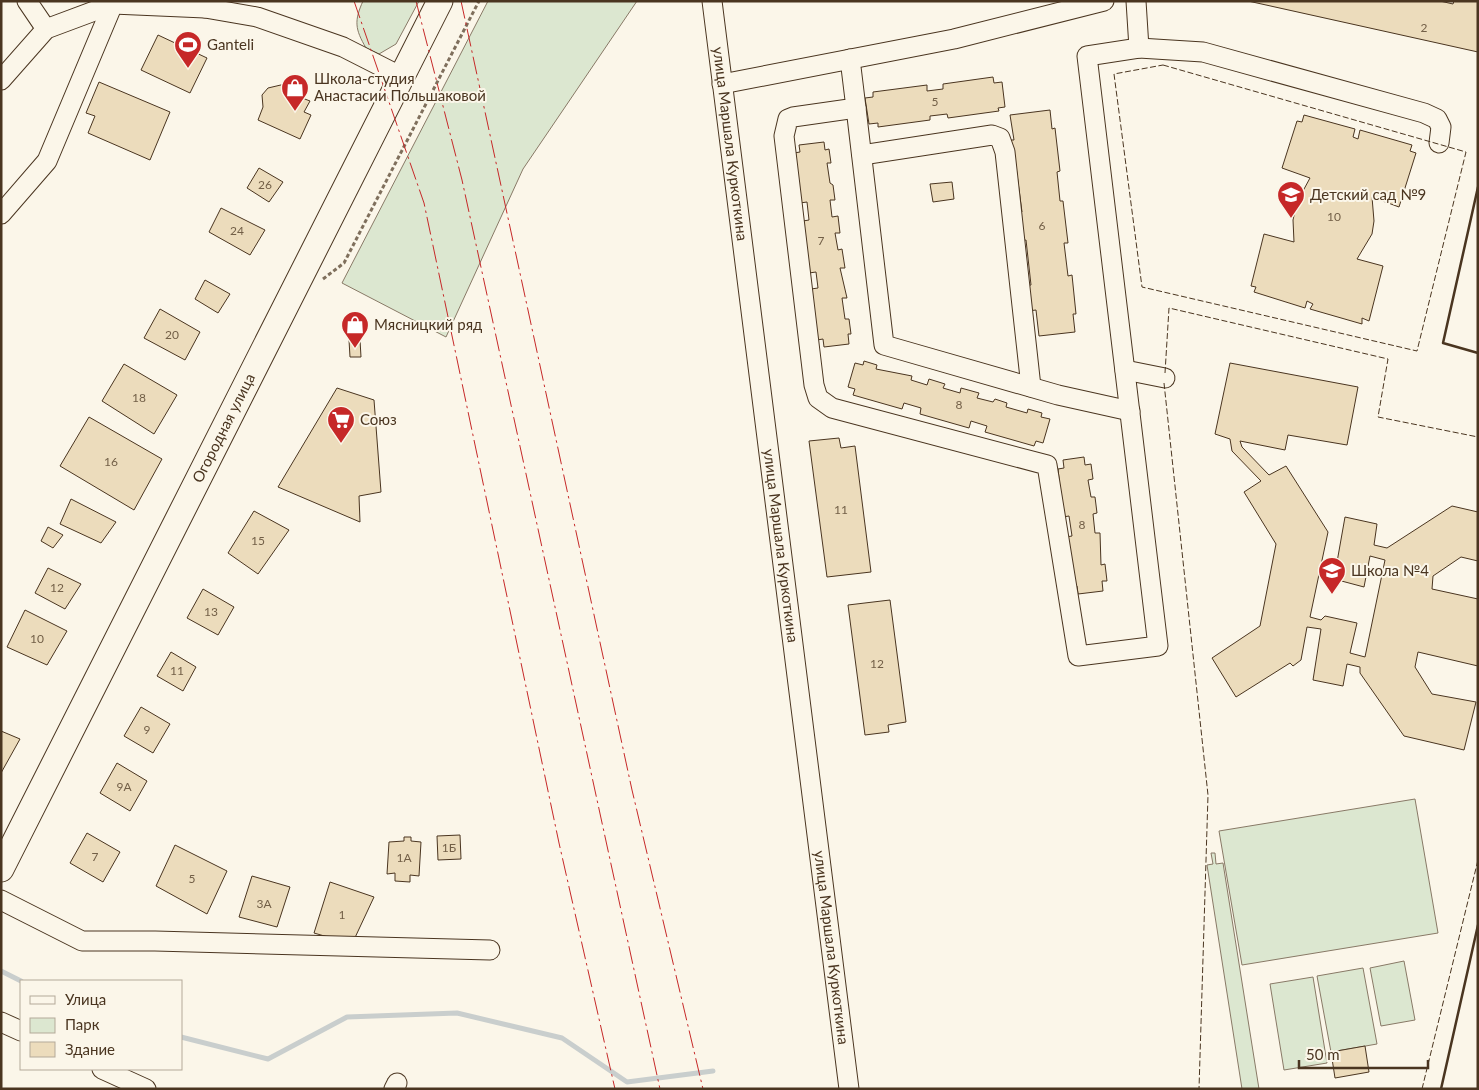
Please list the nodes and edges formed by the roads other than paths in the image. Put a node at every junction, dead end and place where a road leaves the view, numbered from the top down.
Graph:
1 (27, 1) edge
2 (440, 1) edge
3 (712, 1) edge
4 (1104, 1) edge
5 (1136, 1) edge
6 (114, 4) junction
7 (203, 4) edge
8 (258, 9) edge
9 (46, 29) junction
10 (1139, 48) junction
11 (850, 59) junction
12 (402, 77) junction
13 (2, 79) edge
14 (722, 84) junction
15 (856, 108) junction
16 (1439, 143) dead end
17 (862, 155) junction
18 (1, 214) edge
19 (1125, 370) junction
20 (1164, 378) dead end
21 (1031, 387) junction
22 (1130, 411) junction
23 (3, 858) edge
24 (1, 900) edge
25 (490, 950) dead end
26 (1, 1022) edge
27 (20, 1031) edge
28 (104, 1070) edge
29 (146, 1089) edge
30 (849, 1089) edge

1 - 9 street
2 - 12 main road, Огородная улица
3 - 14 street, улица Маршала Куркоткина
4 - 11 street
5 - 10 street
6 - 7 street
6 - 9 street
6 - 18 street
7 - 8 street
8 - 12 street
9 - 13 street
10 - 16 street
10 - 19 street
11 - 14 street
11 - 15 street
12 - 23 main road, Огородная улица
14 - 30 street, улица Маршала Куркоткина
15 - 17 street
15 - 22 street
17 - 21 street
17 - 21 street
19 - 20 street
19 - 22 street
21 - 22 street
24 - 25 street
26 - 27 street
28 - 29 street

